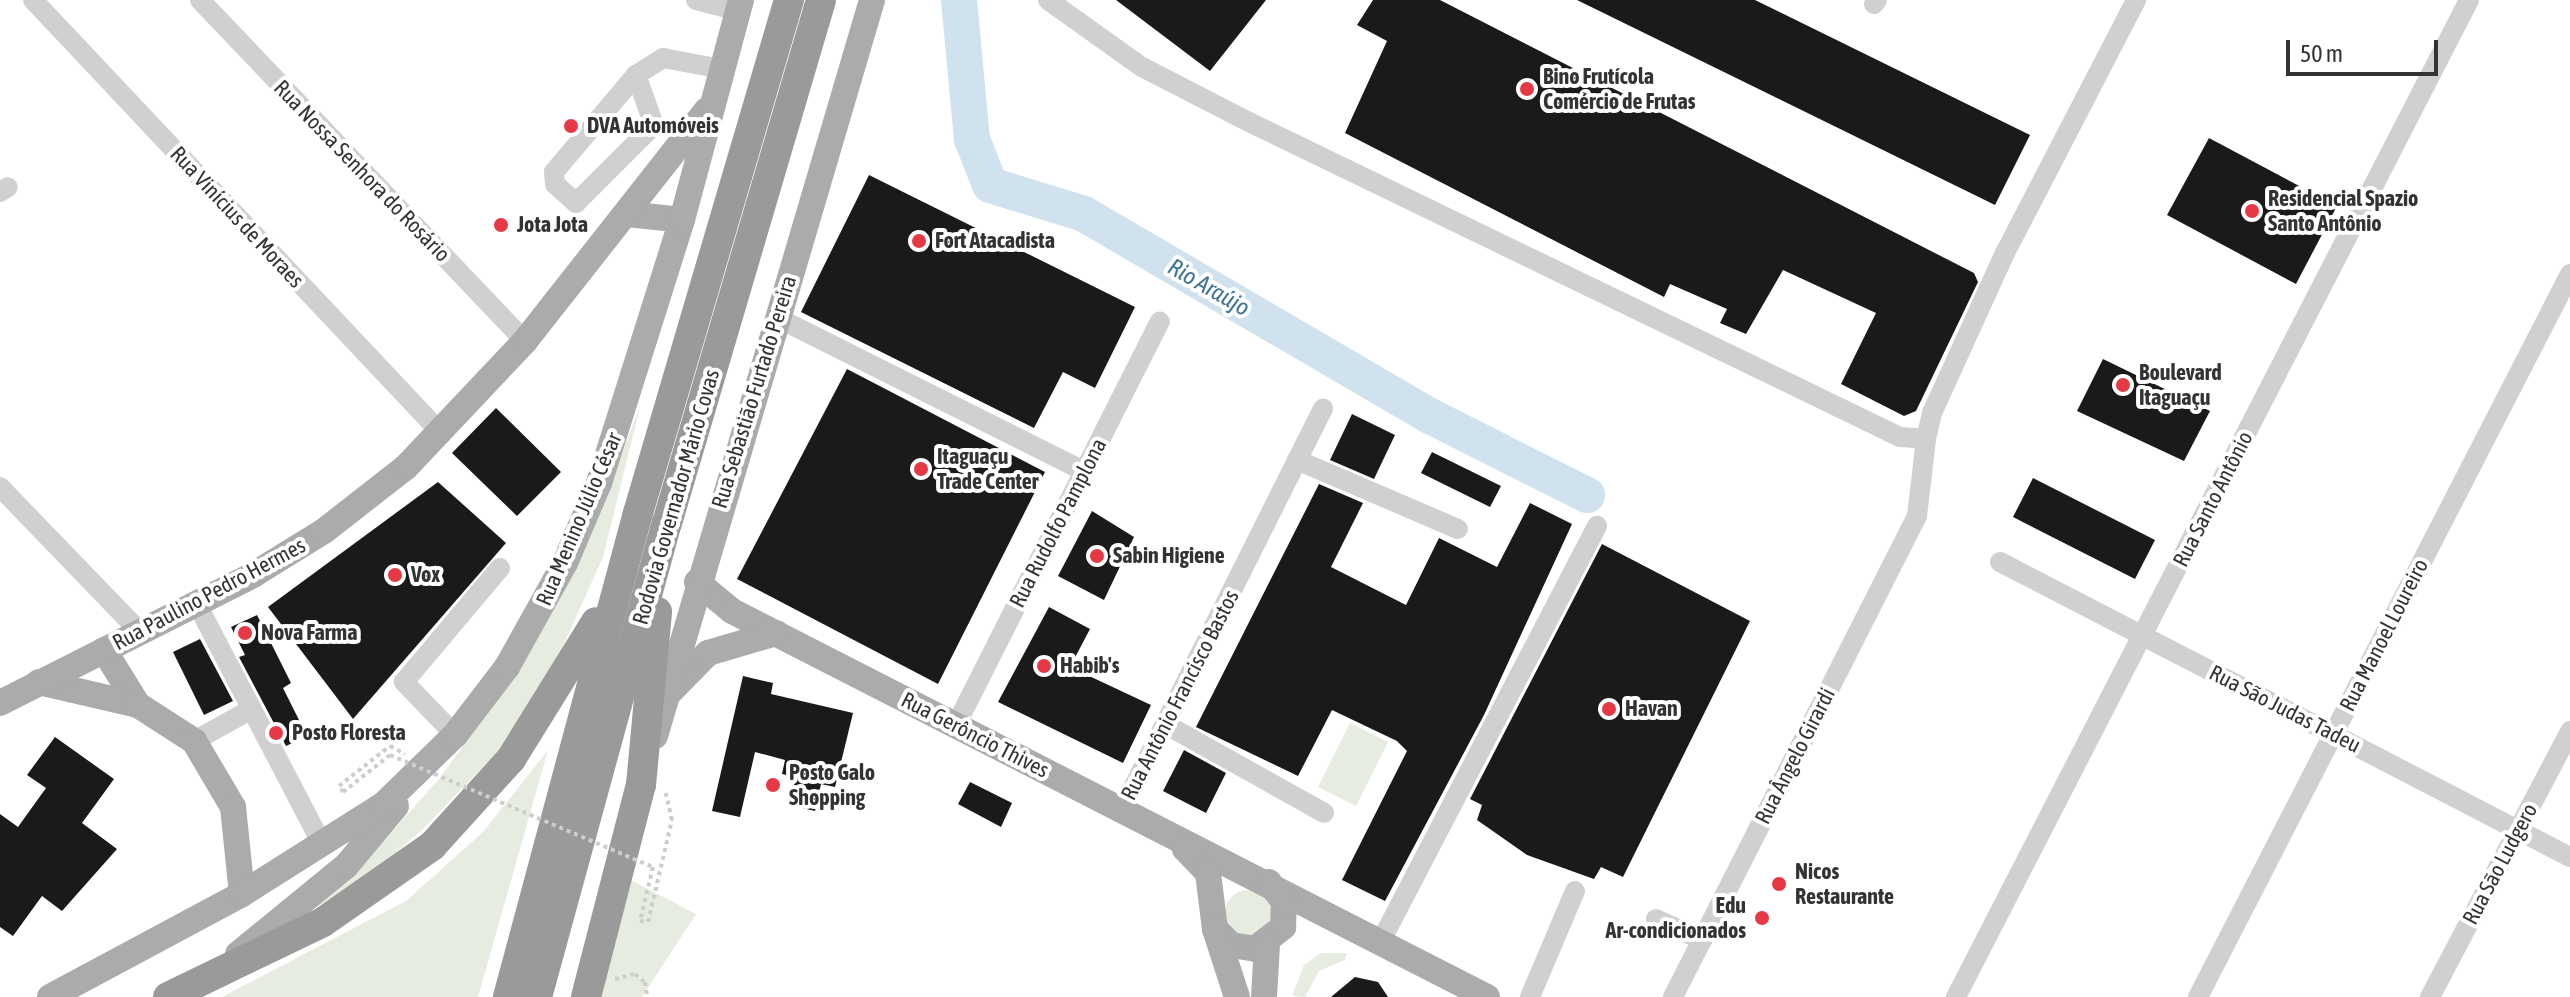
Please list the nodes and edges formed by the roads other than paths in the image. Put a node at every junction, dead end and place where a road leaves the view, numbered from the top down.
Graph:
1 (33, 0) edge
2 (200, 0) edge
3 (696, 0) edge
4 (789, 0) edge
5 (821, 0) edge
6 (872, 0) edge
7 (1048, 0) edge
8 (2136, 0) edge
9 (2469, 0) edge
10 (739, 5) edge
11 (722, 69) junction
12 (636, 75) junction
13 (713, 102) junction
14 (627, 214) junction
15 (682, 220) junction
16 (2570, 274) edge
17 (776, 317) junction
18 (1160, 322) dead end
19 (525, 341) junction
20 (1323, 408) dead end
21 (442, 434) junction
22 (1926, 439) junction
23 (1297, 460) junction
24 (1084, 471) junction
25 (0, 487) edge
26 (667, 523) junction
27 (1597, 526) dead end
28 (1458, 529) dead end
29 (2000, 562) dead end
30 (500, 568) dead end
31 (622, 575) junction
32 (697, 582) junction
33 (197, 604) junction
34 (732, 611) junction
35 (141, 633) junction
36 (776, 633) junction
37 (2142, 635) junction
38 (680, 643) junction
39 (104, 650) junction
40 (39, 682) junction
41 (664, 702) junction
42 (0, 703) edge
43 (138, 705) junction
44 (252, 709) junction
45 (1165, 724) junction
46 (956, 725) junction
47 (2570, 731) edge
48 (2333, 734) junction
49 (455, 735) junction
50 (194, 741) junction
51 (427, 766) junction
52 (652, 782) junction
53 (1122, 810) junction
54 (1324, 813) dead end
55 (2518, 830) junction
56 (1175, 837) junction
57 (322, 844) junction
58 (2570, 857) edge
59 (1263, 880) junction
60 (1575, 891) dead end
61 (242, 894) junction
62 (1214, 918) junction
63 (1656, 919) dead end
64 (1275, 936) junction
65 (1373, 936) junction
66 (1702, 940) junction
67 (212, 973) junction
68 (597, 995) edge
69 (50, 997) edge
70 (168, 997) edge
71 (508, 997) edge
72 (537, 997) edge
73 (1237, 997) edge
74 (1264, 997) edge
75 (1486, 997) edge
76 (1530, 997) edge
77 (1673, 997) edge
78 (1956, 997) edge
79 (2198, 997) edge
80 (2430, 997) edge

1 - 21 street, Rua Vinícius de Moraes
2 - 19 street, Rua Nossa Senhora do Rosário
3 - 10 street
4 - 31 highway, Rodovia Governador Mário Covas
5 - 26 highway, Rodovia Governador Mário Covas
6 - 17 main road, Rua Sebastião Furtado Pereira
7 - 22 street
8 - 22 street
9 - 37 street, Rua Santo Antônio
10 - 11 main road, Rua Menino Júlio César
11 - 12 street
11 - 13 main road, Rua Menino Júlio César
12 - 12 street
13 - 14 main road, Rua Paulino Pedro Hermes
13 - 15 main road, Rua Menino Júlio César
14 - 15 main road
14 - 19 main road, Rua Paulino Pedro Hermes
15 - 49 main road, Rua Menino Júlio César
16 - 48 street, Rua Manoel Loureiro
17 - 24 street
17 - 32 main road, Rua Sebastião Furtado Pereira
18 - 24 street, Rua Rudolfo Pamplona
19 - 21 main road, Rua Paulino Pedro Hermes
20 - 23 street, Rua Antônio Francisco Bastos
21 - 33 main road, Rua Paulino Pedro Hermes
22 - 66 street, Rua Ângelo Girardi
23 - 28 street
23 - 45 street, Rua Antônio Francisco Bastos
24 - 46 street, Rua Rudolfo Pamplona
25 - 35 street
26 - 52 highway
26 - 72 highway, Rodovia Governador Mário Covas
27 - 65 street
29 - 37 street, Rua São Judas Tadeu
30 - 49 street
31 - 67 highway
31 - 71 highway, Rodovia Governador Mário Covas
32 - 34 main road, Rua Gerôncio Thives
32 - 38 main road, Rua Sebastião Furtado Pereira
33 - 35 main road, Rua Paulino Pedro Hermes
33 - 44 street
34 - 36 main road, Rua Gerôncio Thives
34 - 38 main road
35 - 39 main road, Rua Paulino Pedro Hermes
36 - 41 main road
36 - 46 main road, Rua Gerôncio Thives
37 - 48 street, Rua São Judas Tadeu
37 - 78 street, Rua Santo Antônio
38 - 41 main road, Rua Sebastião Furtado Pereira
39 - 40 main road, Rua Paulino Pedro Hermes
39 - 43 main road
40 - 42 main road, Rua Paulino Pedro Hermes
40 - 43 main road
41 - 52 main road, Rua Sebastião Furtado Pereira
43 - 50 main road
44 - 50 street
44 - 57 street
45 - 53 street, Rua Antônio Francisco Bastos
45 - 54 street
46 - 53 main road, Rua Gerôncio Thives
47 - 55 street, Rua São Ludgero
48 - 55 street, Rua São Judas Tadeu
48 - 79 street, Rua Manoel Loureiro
49 - 51 main road, Rua Menino Júlio César
50 - 61 main road
51 - 57 main road, Rua Menino Júlio César
51 - 67 main road
52 - 68 highway
53 - 56 main road, Rua Gerôncio Thives
55 - 58 street, Rua São Judas Tadeu
55 - 80 street, Rua São Ludgero
56 - 59 main road, Rua Gerôncio Thives
56 - 62 main road
57 - 61 main road, Rua Menino Júlio César
59 - 62 main road
59 - 64 main road
59 - 65 main road, Rua Gerôncio Thives
60 - 76 street
61 - 69 main road, Rua Menino Júlio César
62 - 64 main road
62 - 73 main road
63 - 66 street
64 - 65 main road
64 - 74 main road
65 - 75 main road
66 - 77 street, Rua Ângelo Girardi
67 - 70 highway

